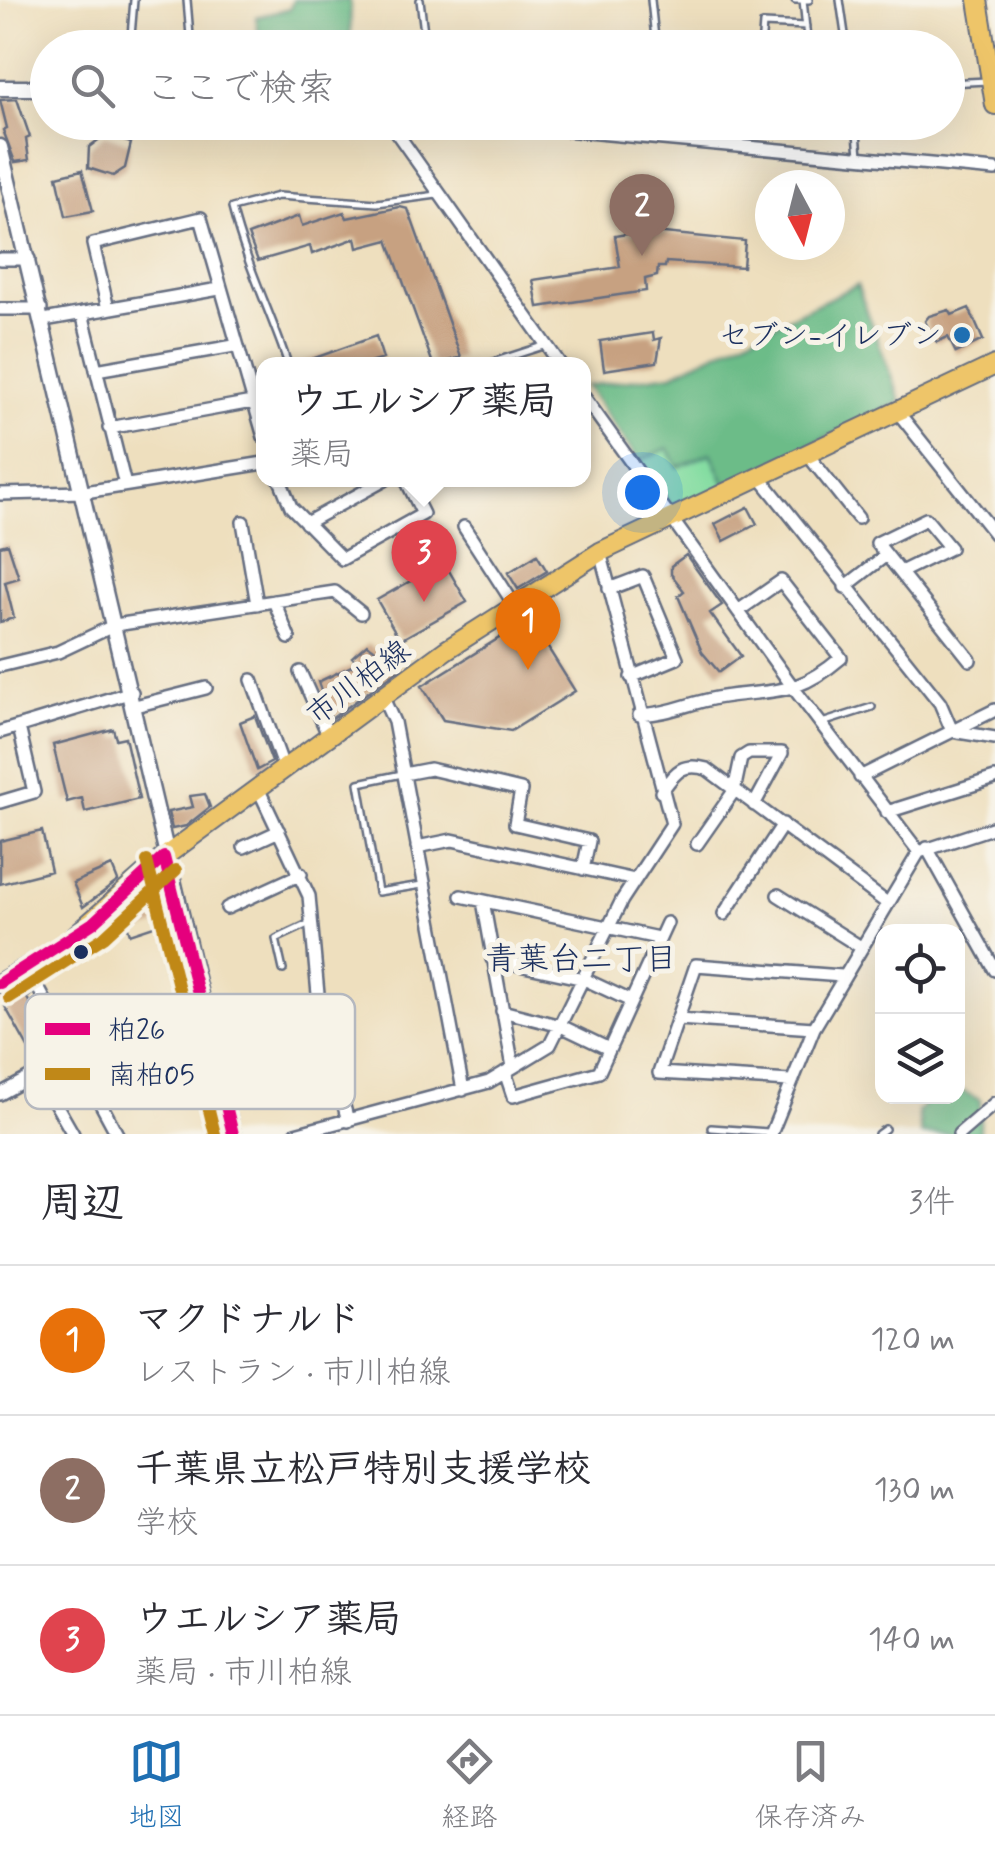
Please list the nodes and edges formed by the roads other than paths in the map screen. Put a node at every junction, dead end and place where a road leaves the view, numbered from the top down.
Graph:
1 (134, 0) edge
2 (186, 0) edge
3 (420, 0) edge
4 (651, 0) edge
5 (795, 0) edge
6 (806, 0) edge
7 (840, 0) edge
8 (978, 0) edge
9 (806, 26) junction
10 (132, 30) edge
11 (189, 30) edge
12 (424, 30) edge
13 (654, 30) edge
14 (762, 30) edge
15 (806, 30) edge
16 (844, 30) edge
17 (990, 81) junction
18 (965, 82) edge
19 (0, 88) edge
20 (30, 88) edge
21 (995, 105) edge
22 (402, 140) edge
23 (664, 140) edge
24 (858, 140) edge
25 (0, 146) edge
26 (859, 158) junction
27 (995, 170) edge
28 (440, 195) junction
29 (0, 259) edge
30 (29, 260) junction
31 (220, 289) junction
32 (0, 309) edge
33 (108, 309) junction
34 (82, 314) junction
35 (42, 315) junction
36 (546, 344) junction
37 (234, 346) junction
38 (286, 357) edge
39 (508, 357) edge
40 (555, 357) edge
41 (995, 365) edge
42 (96, 370) junction
43 (252, 402) junction
44 (591, 407) edge
45 (897, 411) junction
46 (256, 414) edge
47 (109, 428) junction
48 (807, 454) junction
49 (256, 464) edge
50 (758, 476) junction
51 (125, 485) junction
52 (283, 487) edge
53 (372, 487) edge
54 (410, 487) edge
55 (85, 492) junction
56 (0, 494) edge
57 (858, 518) dead end
58 (670, 519) junction
59 (243, 522) dead end
60 (306, 524) junction
61 (464, 527) dead end
62 (994, 532) edge
63 (600, 552) junction
64 (885, 556) junction
65 (900, 572) junction
66 (845, 587) junction
67 (609, 588) junction
68 (274, 601) junction
69 (257, 604) junction
70 (515, 606) junction
71 (738, 612) junction
72 (361, 613) dead end
73 (115, 625) junction
74 (289, 638) dead end
75 (970, 660) dead end
76 (0, 666) edge
77 (300, 672) dead end
78 (631, 677) junction
79 (252, 680) dead end
80 (206, 688) dead end
81 (794, 690) junction
82 (134, 699) junction
83 (384, 700) junction
84 (872, 707) dead end
85 (995, 710) edge
86 (639, 715) junction
87 (821, 723) junction
88 (19, 727) junction
89 (952, 731) junction
90 (0, 732) edge
91 (995, 738) edge
92 (330, 739) junction
93 (284, 770) junction
94 (404, 774) junction
95 (860, 776) junction
96 (995, 778) edge
97 (258, 788) junction
98 (661, 792) junction
99 (734, 792) junction
100 (0, 802) edge
101 (754, 805) junction
102 (887, 812) junction
103 (783, 824) junction
104 (995, 828) edge
105 (279, 831) junction
106 (697, 844) dead end
107 (417, 847) junction
108 (244, 848) dead end
109 (923, 850) junction
110 (164, 856) junction
111 (584, 869) junction
112 (300, 874) junction
113 (635, 880) junction
114 (425, 884) junction
115 (778, 895) dead end
116 (461, 896) dead end
117 (483, 901) junction
118 (887, 903) junction
119 (228, 908) dead end
120 (724, 914) dead end
121 (313, 921) junction
122 (667, 923) dead end
123 (608, 928) junction
124 (658, 938) junction
125 (859, 946) junction
126 (991, 955) edge
127 (492, 959) junction
128 (27, 968) junction
129 (283, 970) dead end
130 (995, 970) edge
131 (842, 976) junction
132 (584, 979) junction
133 (0, 983) edge
134 (41, 994) edge
135 (198, 994) edge
136 (318, 994) edge
137 (630, 1001) junction
138 (502, 1011) junction
139 (678, 1019) junction
140 (561, 1026) junction
141 (814, 1028) junction
142 (608, 1048) junction
143 (509, 1070) junction
144 (25, 1080) edge
145 (790, 1081) junction
146 (463, 1090) junction
147 (0, 1094) edge
148 (995, 1103) edge
149 (59, 1109) edge
150 (103, 1109) edge
151 (226, 1109) edge
152 (345, 1109) edge
153 (348, 1121) junction
154 (711, 1128) dead end
155 (771, 1133) edge
156 (73, 1134) edge
157 (116, 1134) edge
158 (232, 1134) edge
159 (295, 1134) edge
160 (959, 1134) edge

1 - 10 lane
2 - 11 lane
3 - 12 lane
4 - 13 lane
5 - 6 lane
6 - 9 lane
7 - 16 lane
8 - 17 main road
9 - 14 lane
9 - 15 lane
17 - 18 lane
17 - 21 main road
19 - 20 street
22 - 28 street
23 - 26 street
24 - 26 lane
25 - 30 street
26 - 27 street
28 - 36 street
28 - 38 lane
29 - 30 street
30 - 35 street
31 - 33 street
31 - 33 street
31 - 37 street
32 - 35 street
33 - 34 street
34 - 35 street
34 - 42 street
35 - 55 street
36 - 39 lane
36 - 40 street
37 - 42 street
37 - 43 street
41 - 45 main road, 市川柏線
42 - 47 street
43 - 46 street
43 - 47 street
44 - 58 street
45 - 48 main road, 市川柏線
45 - 62 street
47 - 51 street
48 - 50 main road, 市川柏線
48 - 57 street
49 - 51 street
50 - 58 main road, 市川柏線
50 - 66 street
51 - 55 street
52 - 60 street
53 - 60 street
54 - 60 street
55 - 56 street
55 - 73 street
58 - 63 main road, 市川柏線
58 - 71 street
59 - 69 street
61 - 70 street
63 - 67 street
63 - 70 main road, 市川柏線
64 - 65 street
64 - 65 street
64 - 66 street
65 - 75 street
66 - 89 street
67 - 78 street
67 - 78 street
68 - 69 street
68 - 72 street
68 - 74 street
69 - 73 street
70 - 83 main road, 市川柏線
71 - 81 street
71 - 81 street
73 - 76 street
73 - 82 street
77 - 92 street
78 - 86 street
79 - 93 street
80 - 82 street
81 - 86 street
81 - 87 street
82 - 88 street
82 - 110 street
83 - 92 main road, 市川柏線
83 - 94 street
84 - 87 lane
85 - 89 street
86 - 98 street
87 - 95 street
88 - 90 street
88 - 100 street
89 - 91 street
89 - 95 street
92 - 93 main road, 市川柏線
93 - 97 main road, 市川柏線
94 - 107 street
94 - 111 street
94 - 114 lane
95 - 102 street
96 - 102 street
97 - 105 street
97 - 110 main road, 市川柏線
98 - 99 street
98 - 113 street
99 - 101 street
99 - 101 street
99 - 106 street
101 - 103 street
102 - 109 street
103 - 118 street
103 - 120 street
104 - 109 street
105 - 108 street
105 - 112 street
107 - 111 street
107 - 114 street
109 - 118 street
109 - 126 street
110 - 128 main road, 市川柏線
110 - 135 street
111 - 113 street
112 - 119 street
112 - 121 street
113 - 123 street
114 - 146 street
115 - 125 street
116 - 117 street
117 - 123 street
117 - 127 street
118 - 125 street
121 - 129 lane
121 - 136 street
122 - 124 street
123 - 124 street
123 - 132 street
124 - 137 street
125 - 131 street
126 - 130 street
127 - 132 street
127 - 138 street
128 - 133 main road, 市川柏線
128 - 134 street
131 - 139 street
131 - 141 street
132 - 137 street
132 - 140 street
137 - 142 street
138 - 140 street
138 - 143 street
139 - 141 street
139 - 145 street
140 - 142 street
140 - 143 street
141 - 145 street
142 - 143 street
143 - 146 street
144 - 147 street
145 - 155 street
146 - 153 street
148 - 160 street
149 - 156 street
150 - 157 street
151 - 158 street
152 - 153 street
153 - 159 street
154 - 155 lane

